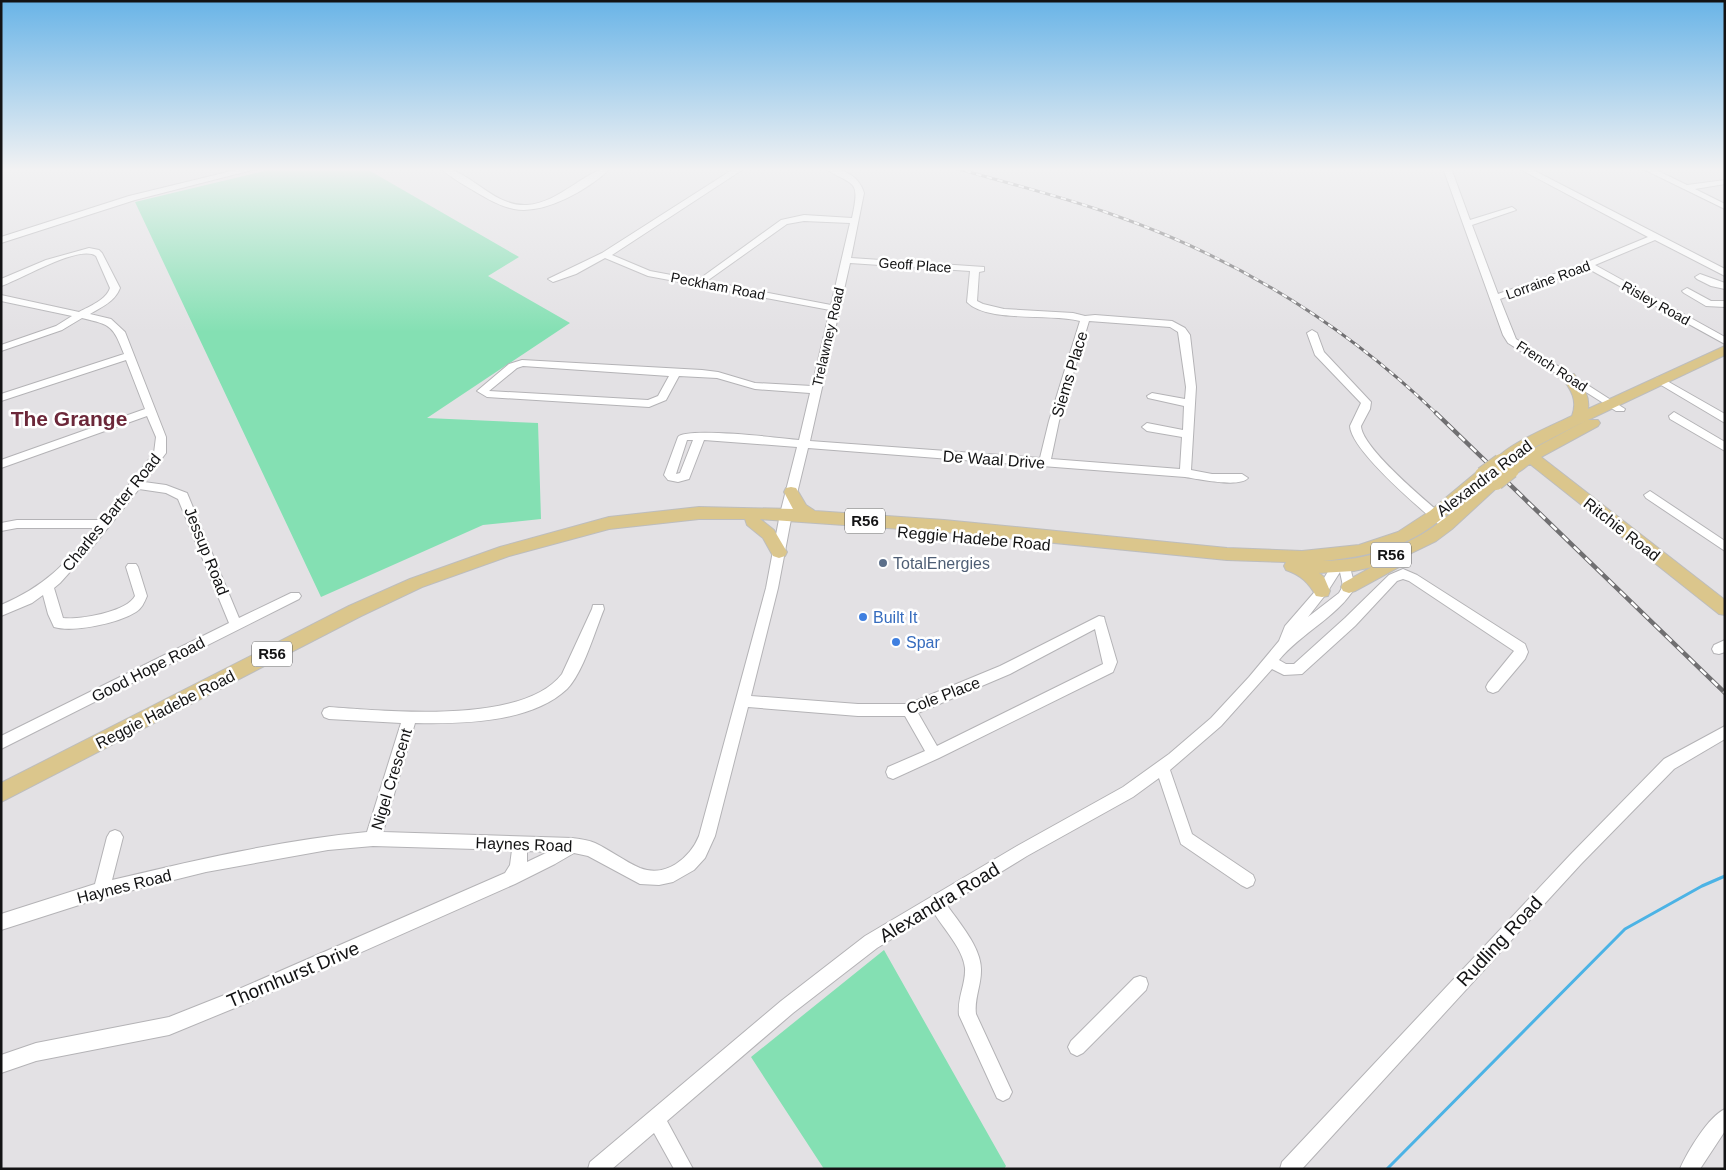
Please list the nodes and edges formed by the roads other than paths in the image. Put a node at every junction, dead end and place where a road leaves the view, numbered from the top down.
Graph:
1 (55, 223) edge
2 (656, 223) edge
3 (783, 223) edge
4 (854, 223) edge
5 (1472, 223) edge
6 (1627, 223) edge
7 (1467, 224) joint
8 (1655, 237) junction
9 (1, 240) edge
10 (605, 255) junction
11 (846, 260) junction
12 (1588, 266) junction
13 (1725, 273) edge
14 (1700, 277) dead end
15 (553, 279) dead end
16 (1, 283) edge
17 (699, 283) junction
18 (1725, 286) edge
19 (1687, 291) dead end
20 (1, 298) edge
21 (1495, 298) junction
22 (1725, 304) edge
23 (834, 308) junction
24 (81, 315) junction
25 (1085, 320) junction
26 (1312, 333) dead end
27 (1725, 341) edge
28 (1, 348) edge
29 (1725, 350) edge
30 (129, 356) junction
31 (1725, 358) edge
32 (676, 373) junction
33 (1569, 377) junction
34 (1664, 383) junction
35 (816, 390) junction
36 (1152, 396) dead end
37 (1, 398) edge
38 (1190, 404) junction
39 (1615, 406) junction
40 (150, 411) junction
41 (1674, 416) dead end
42 (1578, 418) junction
43 (1725, 419) edge
44 (1147, 427) dead end
45 (1187, 434) junction
46 (700, 436) dead end
47 (1556, 442) junction
48 (804, 443) junction
49 (1725, 448) edge
50 (1525, 452) junction
51 (1045, 462) junction
52 (1, 464) edge
53 (1550, 471) junction
54 (1185, 473) junction
55 (1242, 478) dead end
56 (136, 485) junction
57 (790, 492) junction
58 (1650, 495) dead end
59 (812, 516) junction
60 (785, 518) junction
61 (1441, 520) junction
62 (752, 521) junction
63 (103, 524) junction
64 (1, 527) edge
65 (553, 540) junction
66 (1725, 547) edge
67 (1410, 548) junction
68 (779, 552) junction
69 (1322, 555) joint
70 (1286, 561) junction
71 (1342, 562) junction
72 (132, 567) dead end
73 (1349, 586) junction
74 (47, 587) junction
75 (1322, 591) junction
76 (295, 596) dead end
77 (598, 609) dead end
78 (1725, 609) edge
79 (1, 611) edge
80 (236, 625) junction
81 (1284, 644) junction
82 (1270, 662) junction
83 (1493, 687) dead end
84 (743, 701) junction
85 (909, 710) junction
86 (329, 713) dead end
87 (410, 718) junction
88 (1725, 732) edge
89 (1, 743) edge
90 (934, 754) junction
91 (1162, 767) junction
92 (893, 772) dead end
93 (1, 793) edge
94 (115, 837) dead end
95 (373, 839) junction
96 (518, 843) junction
97 (572, 845) junction
98 (509, 879) junction
99 (1248, 880) dead end
100 (101, 890) junction
101 (936, 903) junction
102 (1, 922) edge
103 (1140, 984) dead end
104 (1077, 1047) dead end
105 (1, 1064) edge
106 (1003, 1092) dead end
107 (656, 1119) junction
108 (1722, 1127) edge
109 (597, 1169) edge
110 (684, 1169) edge
111 (1289, 1169) edge
112 (1689, 1169) edge

1 - 9 street
2 - 10 street
3 - 17 street
4 - 11 street, Trelawney Road
5 - 7 street
6 - 8 street
7 - 21 street, French Road
8 - 12 street, Lorraine Road
8 - 13 street
10 - 15 street
10 - 17 street, Peckham Road
11 - 23 street, Trelawney Road
11 - 25 street, Geoff Place
12 - 21 street, Lorraine Road
12 - 27 street, Risley Road
14 - 18 street
16 - 24 street
17 - 23 street, Peckham Road
19 - 22 street
20 - 24 street, Charles Barter Road
21 - 33 street, French Road
23 - 35 street, Trelawney Road
24 - 28 street
24 - 30 street, Charles Barter Road
25 - 38 street, Siems Place
25 - 51 street, Siems Place
26 - 61 street
29 - 34 main road, Alexandra Road / R56
30 - 37 street
30 - 40 street, Charles Barter Road
31 - 34 main road, Alexandra Road / R56
32 - 32 street
32 - 35 street
33 - 39 street, French Road
33 - 42 main road
34 - 39 main road, Alexandra Road / R56
34 - 43 street
35 - 48 street, Trelawney Road
36 - 38 street
38 - 45 street
39 - 42 main road, Alexandra Road / R56
39 - 47 main road, Alexandra Road / R56
40 - 52 street
40 - 56 street, Charles Barter Road
41 - 49 street
42 - 50 main road, Alexandra Road / R56
44 - 45 street
45 - 54 street
46 - 48 street, De Waal Drive
47 - 50 main road, Alexandra Road / R56
47 - 53 main road
48 - 51 street, De Waal Drive
48 - 57 street, Trelawney Road
50 - 53 main road, Ritchie Road
50 - 61 main road, Alexandra Road / R56, bridge
51 - 54 street, De Waal Drive
53 - 78 main road, Ritchie Road
54 - 55 street, De Waal Drive
56 - 63 street, Charles Barter Road
56 - 80 street, Jessup Road
57 - 59 main road
57 - 60 street, Trelawney Road
58 - 66 street
59 - 60 main road, Reggie Hadebe Road / R56
59 - 70 main road, Reggie Hadebe Road / R56
60 - 62 main road, Reggie Hadebe Road / R56
60 - 65 main road, Reggie Hadebe Road / R56
60 - 68 street, Haynes Road
60 - 70 main road, Reggie Hadebe Road / R56
61 - 67 main road, Alexandra Road / R56
61 - 71 main road, Alexandra Road / R56
62 - 65 main road, Reggie Hadebe Road / R56
62 - 68 main road
63 - 64 street
63 - 74 street, Charles Barter Road
65 - 93 main road, Reggie Hadebe Road / R56
67 - 71 main road, Alexandra Road / R56
67 - 73 main road
68 - 84 street, Haynes Road
69 - 70 main road, Reggie Hadebe Road / R56
69 - 71 main road, Alexandra Road / R56
70 - 71 main road, Reggie Hadebe Road / R56
70 - 75 main road
71 - 73 street
71 - 75 street, Alexandra Road
72 - 74 street
73 - 81 street, Alexandra Road
74 - 79 street, Charles Barter Road
75 - 81 street, Alexandra Road
76 - 80 street, Good Hope Road
77 - 87 street, Nigel Crescent
80 - 89 street, Good Hope Road
81 - 82 street, Alexandra Road
82 - 83 street
82 - 91 street, Alexandra Road
84 - 85 street, Cole Place
84 - 97 street, Haynes Road
85 - 90 street
85 - 90 street, Cole Place
86 - 87 street, Nigel Crescent
87 - 95 street, Nigel Crescent
88 - 111 street, Rudling Road
90 - 92 street
91 - 99 street
91 - 101 street, Alexandra Road
94 - 100 street
95 - 96 street, Haynes Road
95 - 100 street, Haynes Road
96 - 97 street, Haynes Road
96 - 98 street
97 - 98 street, Thornhurst Drive
98 - 105 street, Thornhurst Drive
100 - 102 street, Haynes Road
101 - 106 street
101 - 107 street, Alexandra Road
103 - 104 street
107 - 109 street, Alexandra Road
107 - 110 street
108 - 112 street

